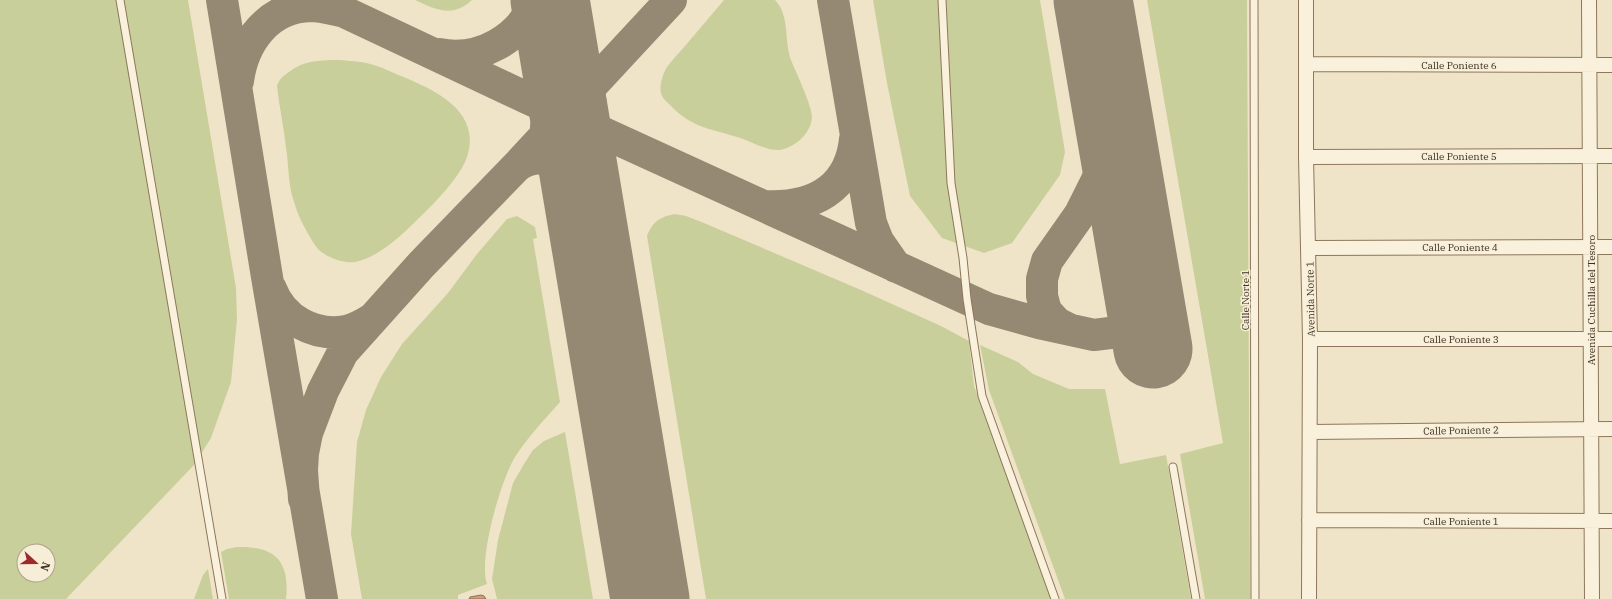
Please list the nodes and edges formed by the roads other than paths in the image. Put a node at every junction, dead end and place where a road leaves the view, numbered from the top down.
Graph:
1 (120, 0) edge
2 (942, 0) edge
3 (1254, 0) edge
4 (1306, 0) edge
5 (1589, 0) edge
6 (1306, 64) junction
7 (1590, 65) junction
8 (1612, 65) edge
9 (1590, 156) junction
10 (1612, 156) edge
11 (1306, 157) junction
12 (1591, 247) junction
13 (1612, 247) edge
14 (1309, 248) junction
15 (1310, 339) junction
16 (1612, 339) edge
17 (1591, 340) junction
18 (1591, 429) junction
19 (1612, 429) edge
20 (1310, 432) junction
21 (1173, 467) dead end
22 (1309, 520) junction
23 (1591, 521) junction
24 (1612, 521) edge
25 (222, 599) edge
26 (1055, 599) edge
27 (1196, 599) edge
28 (1255, 599) edge
29 (1309, 599) edge
30 (1592, 599) edge

1 - 25 lane
2 - 26 lane
3 - 28 lane, Calle Norte 1
4 - 6 street, Avenida Norte 1
5 - 7 street, Avenida Cuchilla del Tesoro
6 - 7 street, Calle Poniente 6
6 - 11 street, Avenida Norte 1
7 - 8 street, Calle Poniente 6
7 - 9 street, Avenida Cuchilla del Tesoro
9 - 10 street, Calle Poniente 5
9 - 11 street, Calle Poniente 5
9 - 12 street, Avenida Cuchilla del Tesoro
11 - 14 street, Avenida Norte 1
12 - 13 street, Calle Poniente 4
12 - 14 street, Calle Poniente 4
12 - 17 street, Avenida Cuchilla del Tesoro
14 - 15 street, Avenida Norte 1
15 - 17 street, Calle Poniente 3
15 - 20 street, Avenida Norte 1
16 - 17 street, Calle Poniente 3
17 - 18 street, Avenida Cuchilla del Tesoro
18 - 19 street, Calle Poniente 2
18 - 20 street, Calle Poniente 2
18 - 23 street, Avenida Cuchilla del Tesoro
20 - 22 street, Avenida Norte 1
21 - 27 lane
22 - 23 street, Calle Poniente 1
22 - 29 street, Avenida Norte 1
23 - 24 street, Calle Poniente 1
23 - 30 street, Avenida Cuchilla del Tesoro

